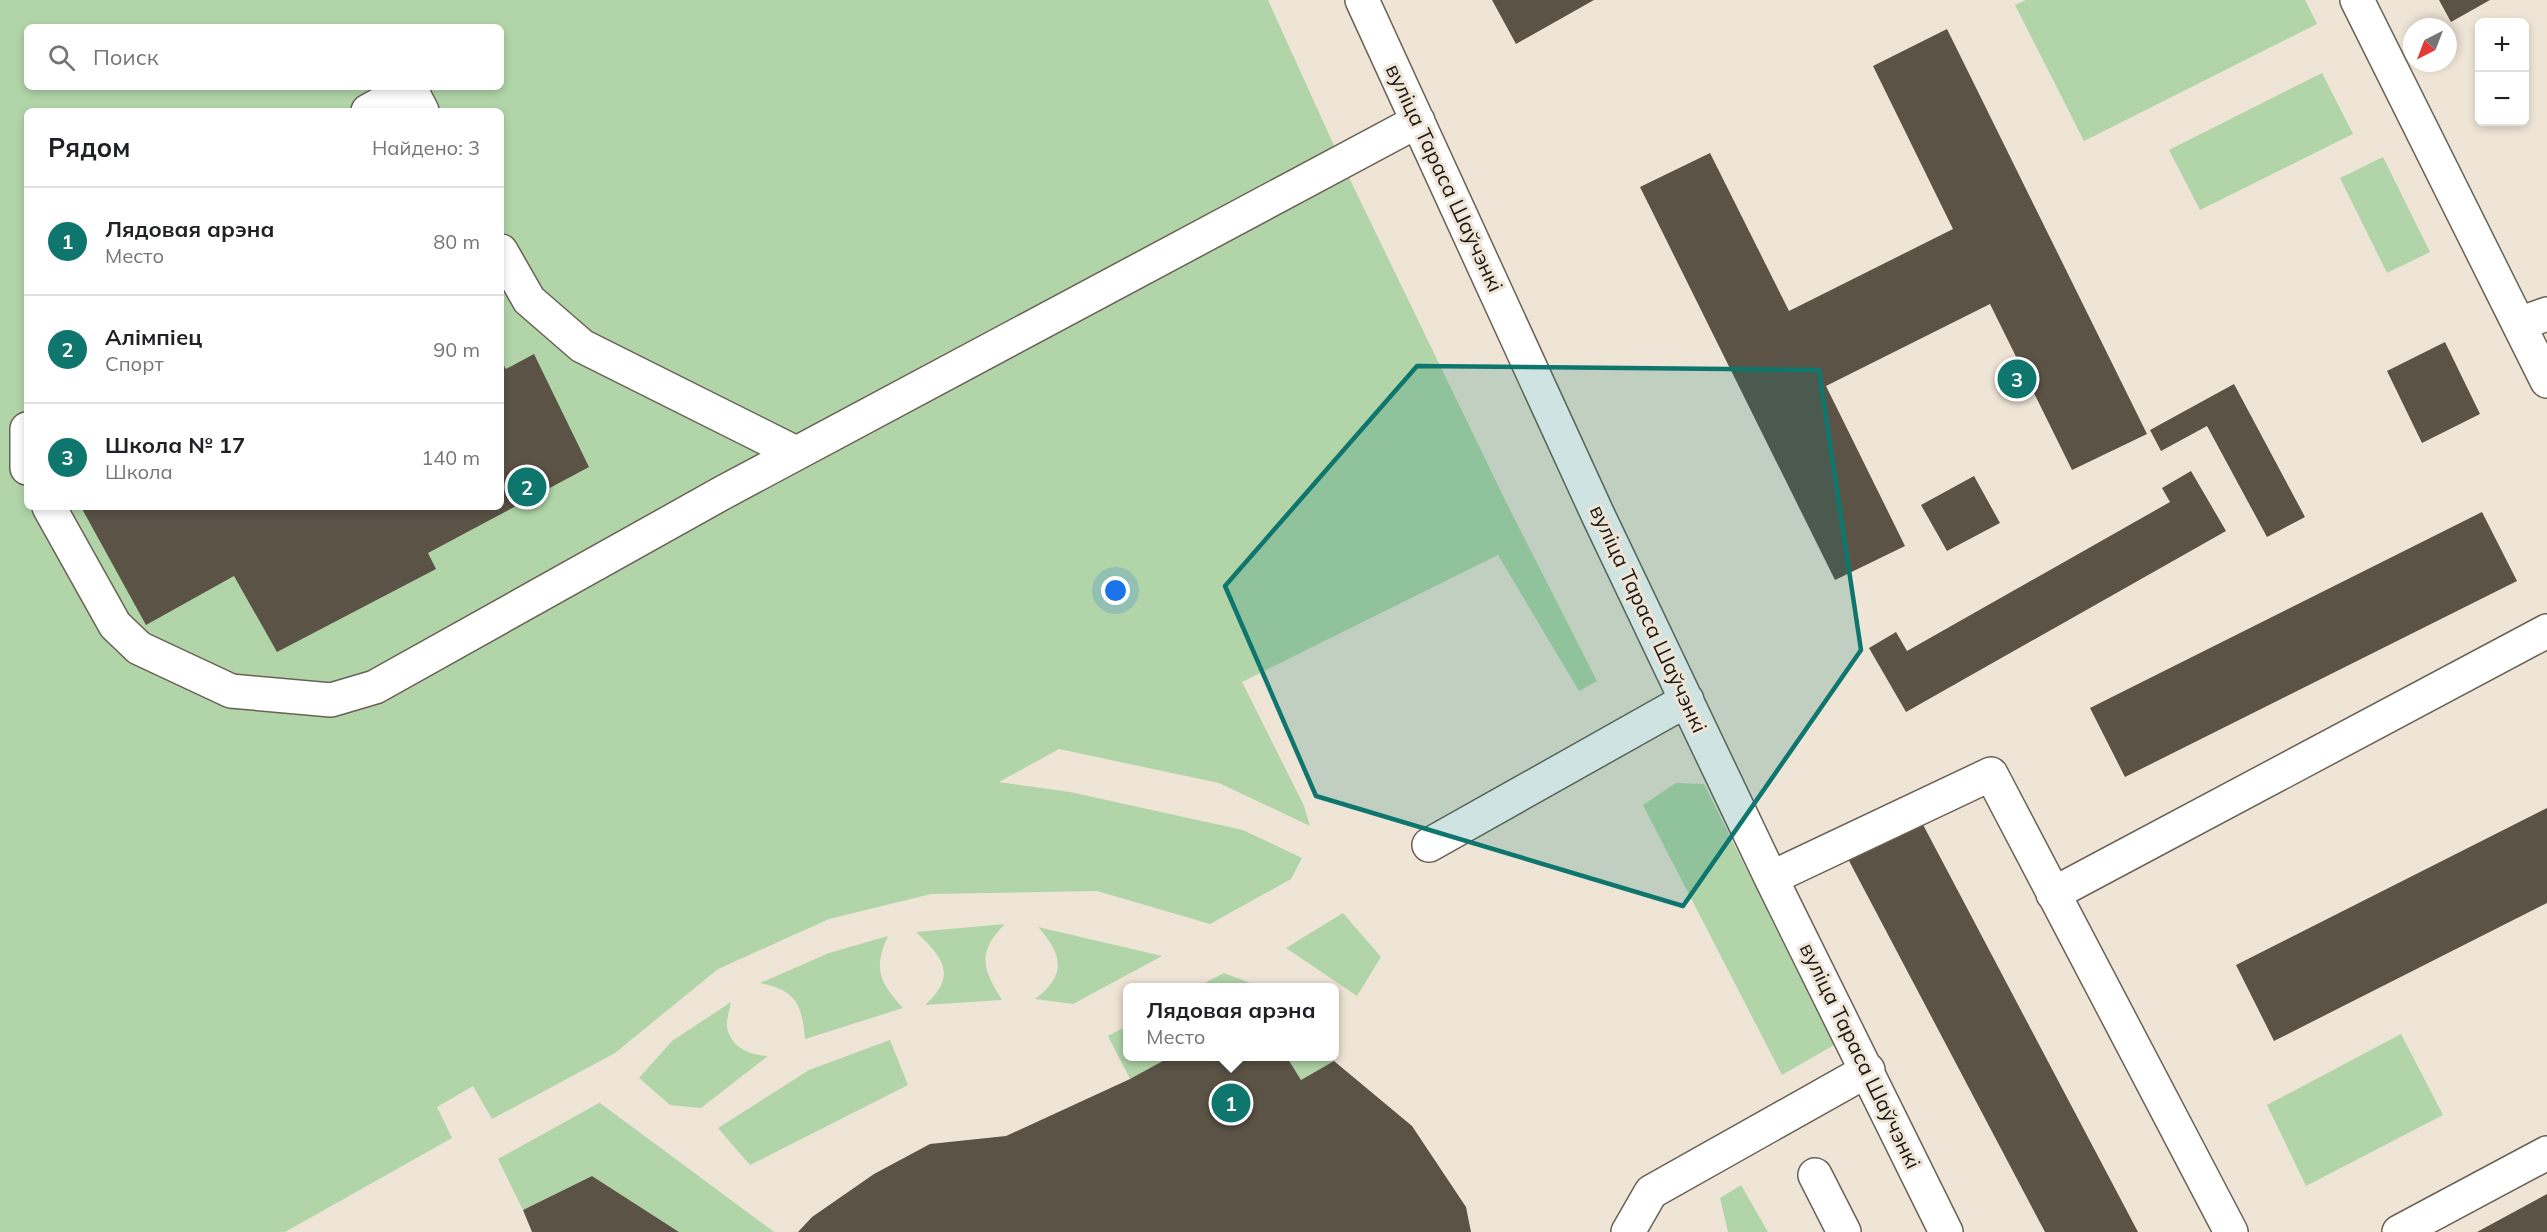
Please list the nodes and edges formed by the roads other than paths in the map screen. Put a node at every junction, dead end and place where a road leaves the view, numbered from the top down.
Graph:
1 (1362, 0) edge
2 (2357, 0) edge
3 (406, 90) edge
4 (411, 90) edge
5 (373, 108) edge
6 (420, 108) edge
7 (1418, 120) junction
8 (504, 256) edge
9 (2533, 319) edge
10 (2547, 381) edge
11 (796, 453) junction
12 (51, 510) edge
13 (2547, 631) edge
14 (1687, 700) junction
15 (1429, 845) dead end
16 (1771, 878) junction
17 (2053, 894) junction
18 (1868, 1070) junction
19 (2547, 1153) edge
20 (1815, 1175) dead end
21 (1628, 1232) edge
22 (1844, 1232) edge
23 (1946, 1232) edge
24 (2231, 1232) edge
25 (2399, 1232) edge

1 - 7 street, вуліца Тараса Шаўчэнкі
2 - 9 street
3 - 5 street
4 - 6 street
7 - 11 street
7 - 14 street, вуліца Тараса Шаўчэнкі
8 - 11 street
9 - 10 street
11 - 12 street
13 - 17 street
14 - 15 street
14 - 16 street, вуліца Тараса Шаўчэнкі
16 - 17 street
16 - 18 street, вуліца Тараса Шаўчэнкі
17 - 24 street
18 - 21 street
18 - 23 street, вуліца Тараса Шаўчэнкі
19 - 25 street
20 - 22 street

